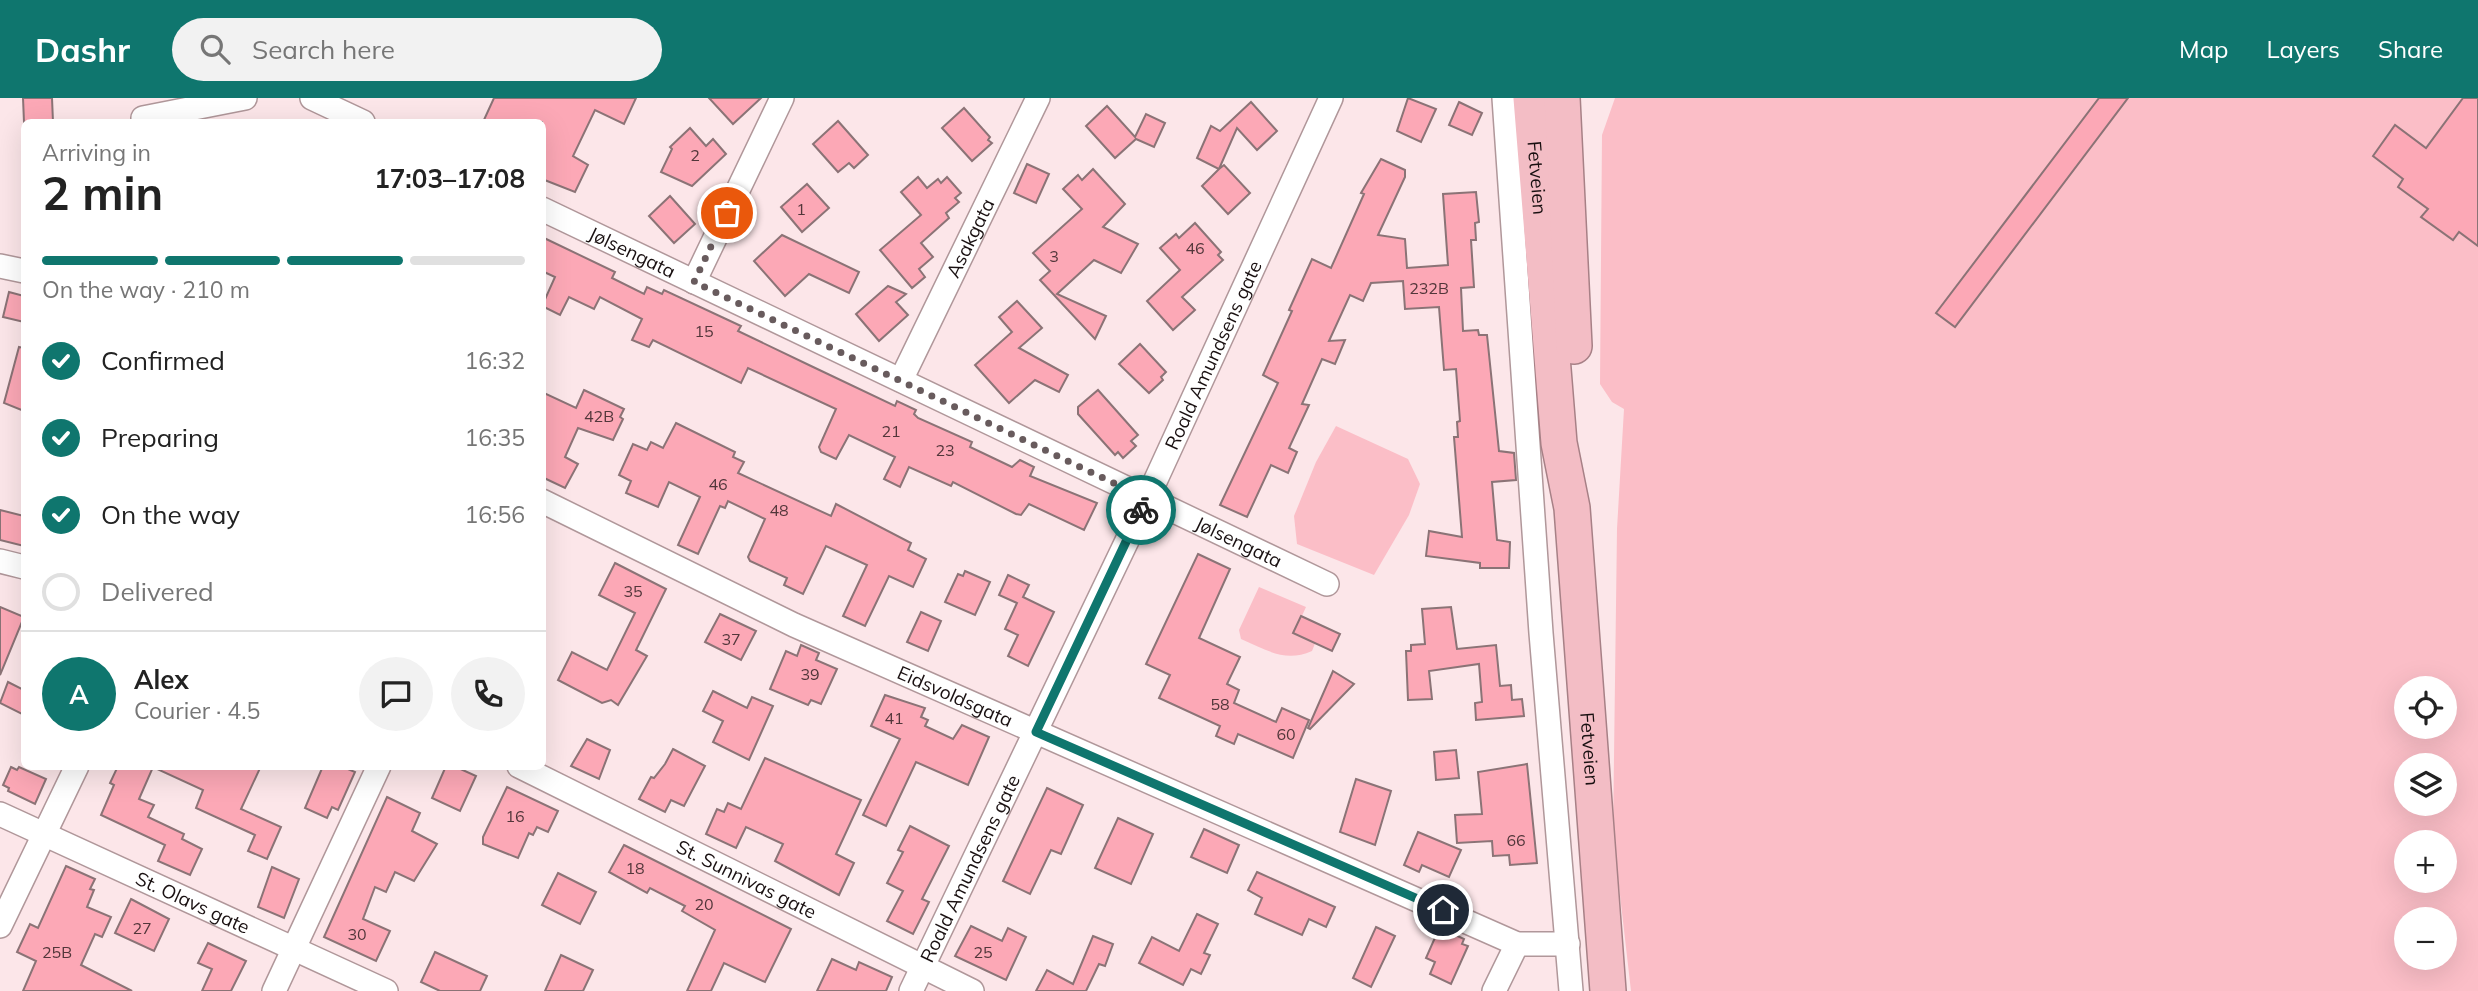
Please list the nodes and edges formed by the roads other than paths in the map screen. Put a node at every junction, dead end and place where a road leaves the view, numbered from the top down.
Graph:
1 (246, 98) edge
2 (313, 98) edge
3 (782, 98) edge
4 (1038, 98) edge
5 (1331, 98) edge
6 (1504, 98) edge
7 (1531, 98) edge
8 (1562, 98) edge
9 (1588, 98) edge
10 (142, 113) edge
11 (357, 119) edge
12 (1568, 177) junction
13 (546, 211) edge
14 (0, 266) edge
15 (21, 270) edge
16 (694, 282) junction
17 (901, 380) junction
18 (1147, 499) junction
19 (546, 503) edge
20 (1572, 508) junction
21 (0, 561) edge
22 (21, 566) edge
23 (1327, 584) dead end
24 (1036, 732) junction
25 (75, 770) edge
26 (377, 770) edge
27 (527, 770) edge
28 (0, 814) edge
29 (44, 834) junction
30 (0, 926) edge
31 (1517, 944) junction
32 (1568, 944) junction
33 (294, 948) junction
34 (922, 968) junction
35 (274, 991) edge
36 (386, 991) edge
37 (911, 991) edge
38 (972, 991) edge
39 (1494, 991) edge
40 (1571, 991) edge
41 (1608, 991) edge

1 - 10 street
2 - 11 street
3 - 16 street
4 - 17 street, Asakgata
5 - 18 street, Roald Amundsens gate
6 - 32 street
7 - 20 highway, Fetveien
8 - 12 highway, Fetveien
9 - 12 highway
12 - 20 highway, Fetveien
13 - 16 street, Jølsengata
14 - 15 street
16 - 17 street, Jølsengata
17 - 18 street, Jølsengata
18 - 23 street, Jølsengata
18 - 24 street, Roald Amundsens gate
19 - 24 street, Eidsvoldsgata
20 - 41 highway, Fetveien
21 - 22 street
24 - 31 street, Eidsvoldsgata
24 - 34 street, Roald Amundsens gate
25 - 29 street
26 - 33 street
27 - 34 street, St. Sunnivas gate
28 - 29 street, St. Olavs gate
29 - 30 street
29 - 33 street, St. Olavs gate
31 - 32 street, Eidsvoldsgata
31 - 39 street
32 - 40 street
33 - 35 street
33 - 36 street, St. Olavs gate
34 - 37 street, Roald Amundsens gate
34 - 38 street, St. Sunnivas gate

